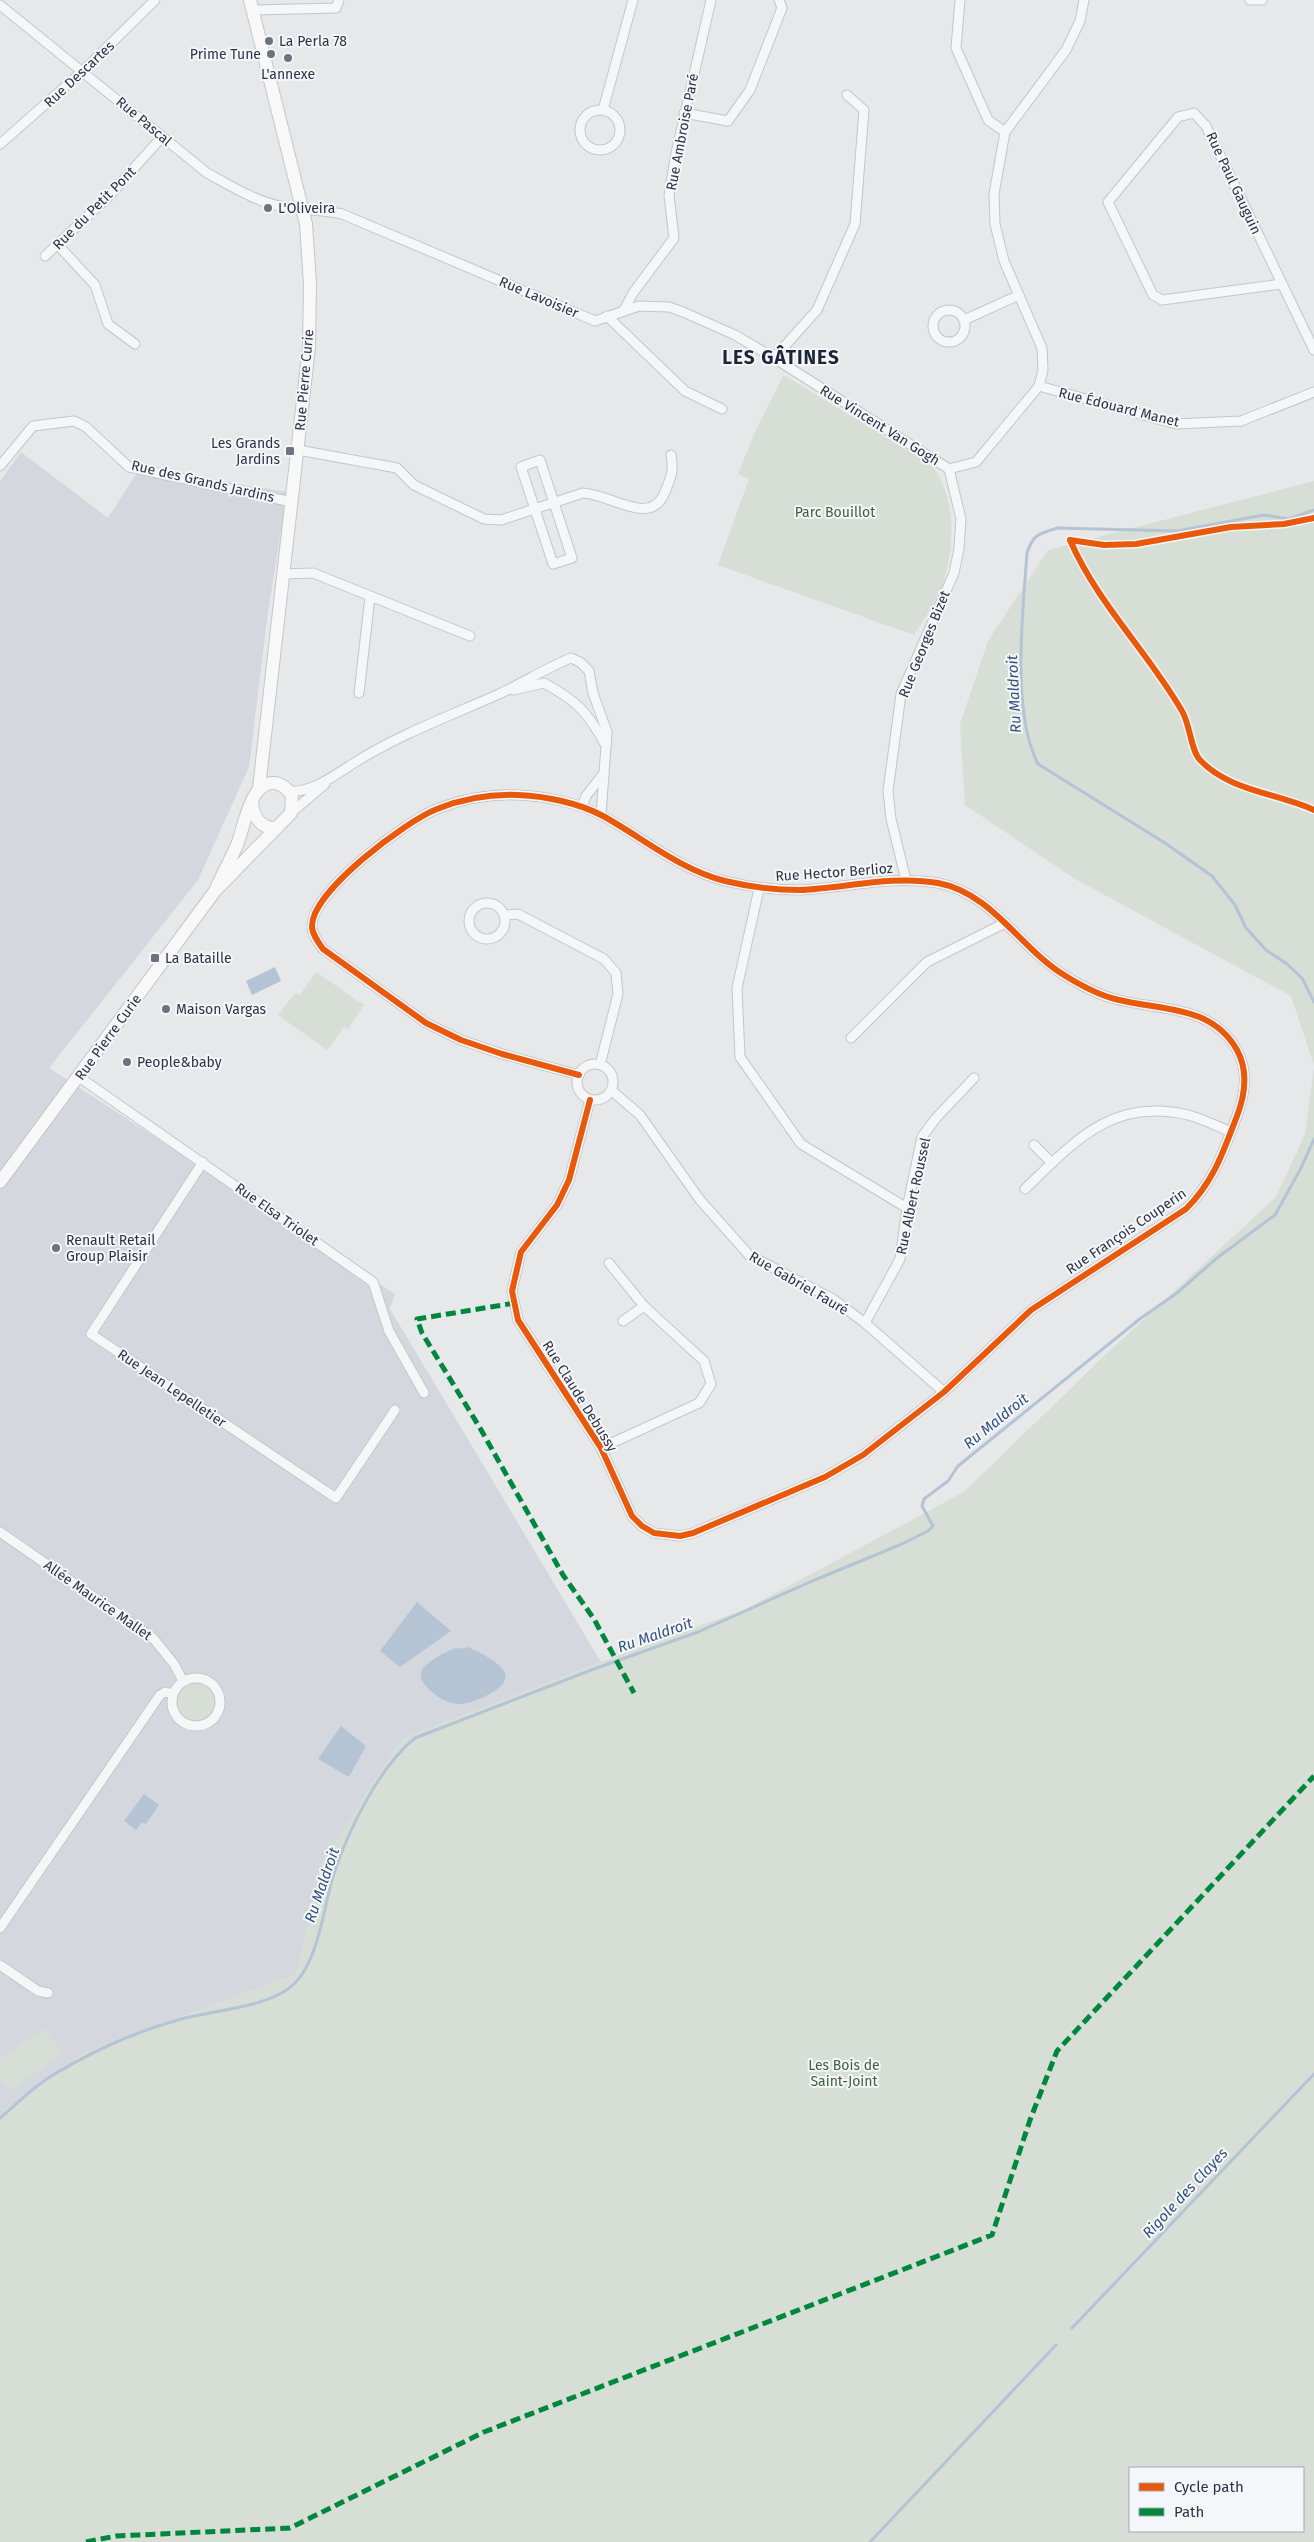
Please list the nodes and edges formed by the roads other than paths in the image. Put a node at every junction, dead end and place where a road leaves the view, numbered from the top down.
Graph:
1 (155, 0) edge
2 (339, 0) edge
3 (633, 0) edge
4 (711, 0) edge
5 (779, 0) edge
6 (960, 0) edge
7 (1084, 0) edge
8 (1250, 0) edge
9 (1262, 0) edge
10 (0, 5) edge
11 (251, 5) edge
12 (83, 71) junction
13 (848, 95) dead end
14 (603, 110) junction
15 (684, 113) junction
16 (1005, 132) junction
17 (162, 137) junction
18 (0, 144) edge
19 (302, 207) junction
20 (57, 244) junction
21 (46, 256) dead end
22 (1281, 284) junction
23 (1019, 295) junction
24 (624, 310) junction
25 (607, 316) junction
26 (964, 320) dead end
27 (135, 344) dead end
28 (1314, 350) edge
29 (774, 358) junction
30 (1039, 386) junction
31 (1314, 392) edge
32 (722, 409) dead end
33 (298, 450) junction
34 (671, 455) dead end
35 (0, 466) edge
36 (949, 469) junction
37 (292, 502) junction
38 (554, 503) junction
39 (535, 509) junction
40 (283, 574) junction
41 (370, 597) junction
42 (470, 636) dead end
43 (503, 692) junction
44 (359, 693) dead end
45 (608, 748) junction
46 (261, 765) junction
47 (604, 773) junction
48 (336, 774) junction
49 (274, 783) junction
50 (259, 788) junction
51 (289, 792) junction
52 (252, 802) junction
53 (582, 806) junction
54 (291, 813) junction
55 (601, 815) junction
56 (277, 828) junction
57 (906, 880) junction
58 (759, 889) junction
59 (215, 891) junction
60 (504, 915) junction
61 (1005, 923) junction
62 (851, 1038) dead end
63 (600, 1065) junction
64 (579, 1075) junction
65 (79, 1077) junction
66 (974, 1078) dead end
67 (611, 1090) junction
68 (590, 1100) junction
69 (1231, 1132) junction
70 (1034, 1145) dead end
71 (203, 1162) junction
72 (1052, 1163) junction
73 (0, 1182) edge
74 (1025, 1189) dead end
75 (907, 1208) junction
76 (608, 1263) dead end
77 (644, 1306) junction
78 (623, 1321) dead end
79 (865, 1323) junction
80 (944, 1392) junction
81 (424, 1393) dead end
82 (395, 1410) dead end
83 (600, 1448) junction
84 (0, 1532) edge
85 (183, 1681) junction
86 (173, 1694) junction
87 (0, 1928) edge
88 (0, 1965) edge
89 (48, 1993) dead end

1 - 12 street, Rue Descartes
2 - 11 street
3 - 14 street
4 - 15 street, Rue Ambroise Paré
5 - 15 street
6 - 16 street
7 - 16 street
8 - 9 street
10 - 12 street, Rue Pascal
11 - 19 street, Rue Pierre Curie
12 - 17 street, Rue Pascal
12 - 18 street, Rue Descartes
13 - 29 street
14 - 14 street
15 - 24 street, Rue Ambroise Paré
16 - 23 street
17 - 19 street, Rue Pascal
17 - 20 street, Rue du Petit Pont
19 - 25 street, Rue Lavoisier
19 - 33 street, Rue Pierre Curie
20 - 21 street, Rue du Petit Pont
20 - 27 street
22 - 22 street, Rue Paul Gauguin
22 - 28 street, Rue Paul Gauguin
23 - 26 street
23 - 30 street
24 - 25 street, Rue Lavoisier
24 - 29 street, Rue Lavoisier
25 - 32 street
29 - 36 street, Rue Vincent Van Gogh
30 - 31 street, Rue Édouard Manet
30 - 36 street, Rue Vincent Van Gogh
33 - 37 street, Rue Pierre Curie
33 - 39 street
34 - 38 street
35 - 37 street, Rue des Grands Jardins
36 - 57 street, Rue Georges Bizet
37 - 40 street, Rue Pierre Curie
38 - 39 street
38 - 39 street
38 - 39 street
40 - 41 street
40 - 46 street, Rue Pierre Curie
41 - 42 street
41 - 44 street
43 - 45 street
43 - 45 street
43 - 48 street
45 - 47 street
46 - 49 street
46 - 50 street, Rue Pierre Curie
47 - 53 street
47 - 55 street
48 - 51 street
48 - 54 street
49 - 50 street
49 - 51 street
50 - 52 street, Rue Pierre Curie
51 - 54 street
52 - 56 street
52 - 59 street, Rue Pierre Curie
53 - 55 street, Rue Hector Berlioz
53 - 64 street, Rue Hector Berlioz
54 - 56 street, Rue Pierre Curie
55 - 58 street, Rue Hector Berlioz
56 - 59 street, Rue Pierre Curie
57 - 58 street, Rue Hector Berlioz
57 - 61 street, Rue Hector Berlioz
58 - 75 street
59 - 65 street, Rue Pierre Curie
60 - 60 street
60 - 63 street
61 - 62 street
61 - 69 street, Rue François Couperin
63 - 64 street
63 - 67 street
64 - 68 street
65 - 71 street, Rue Elsa Triolet
65 - 73 street, Rue Pierre Curie
66 - 75 street, Rue Albert Roussel
67 - 68 street
67 - 79 street, Rue Gabriel Fauré
68 - 83 street, Rue Claude Debussy
69 - 72 street
69 - 80 street, Rue François Couperin
70 - 72 street
71 - 81 street, Rue Elsa Triolet
71 - 82 street, Rue Jean Lepelletier
72 - 74 street
75 - 79 street, Rue Albert Roussel
76 - 77 street
77 - 78 street
77 - 83 street
79 - 80 street, Rue Gabriel Fauré
80 - 83 street, Rue Claude Debussy
84 - 85 street, Allée Maurice Mallet
85 - 86 street
85 - 86 street
86 - 87 street
88 - 89 street

